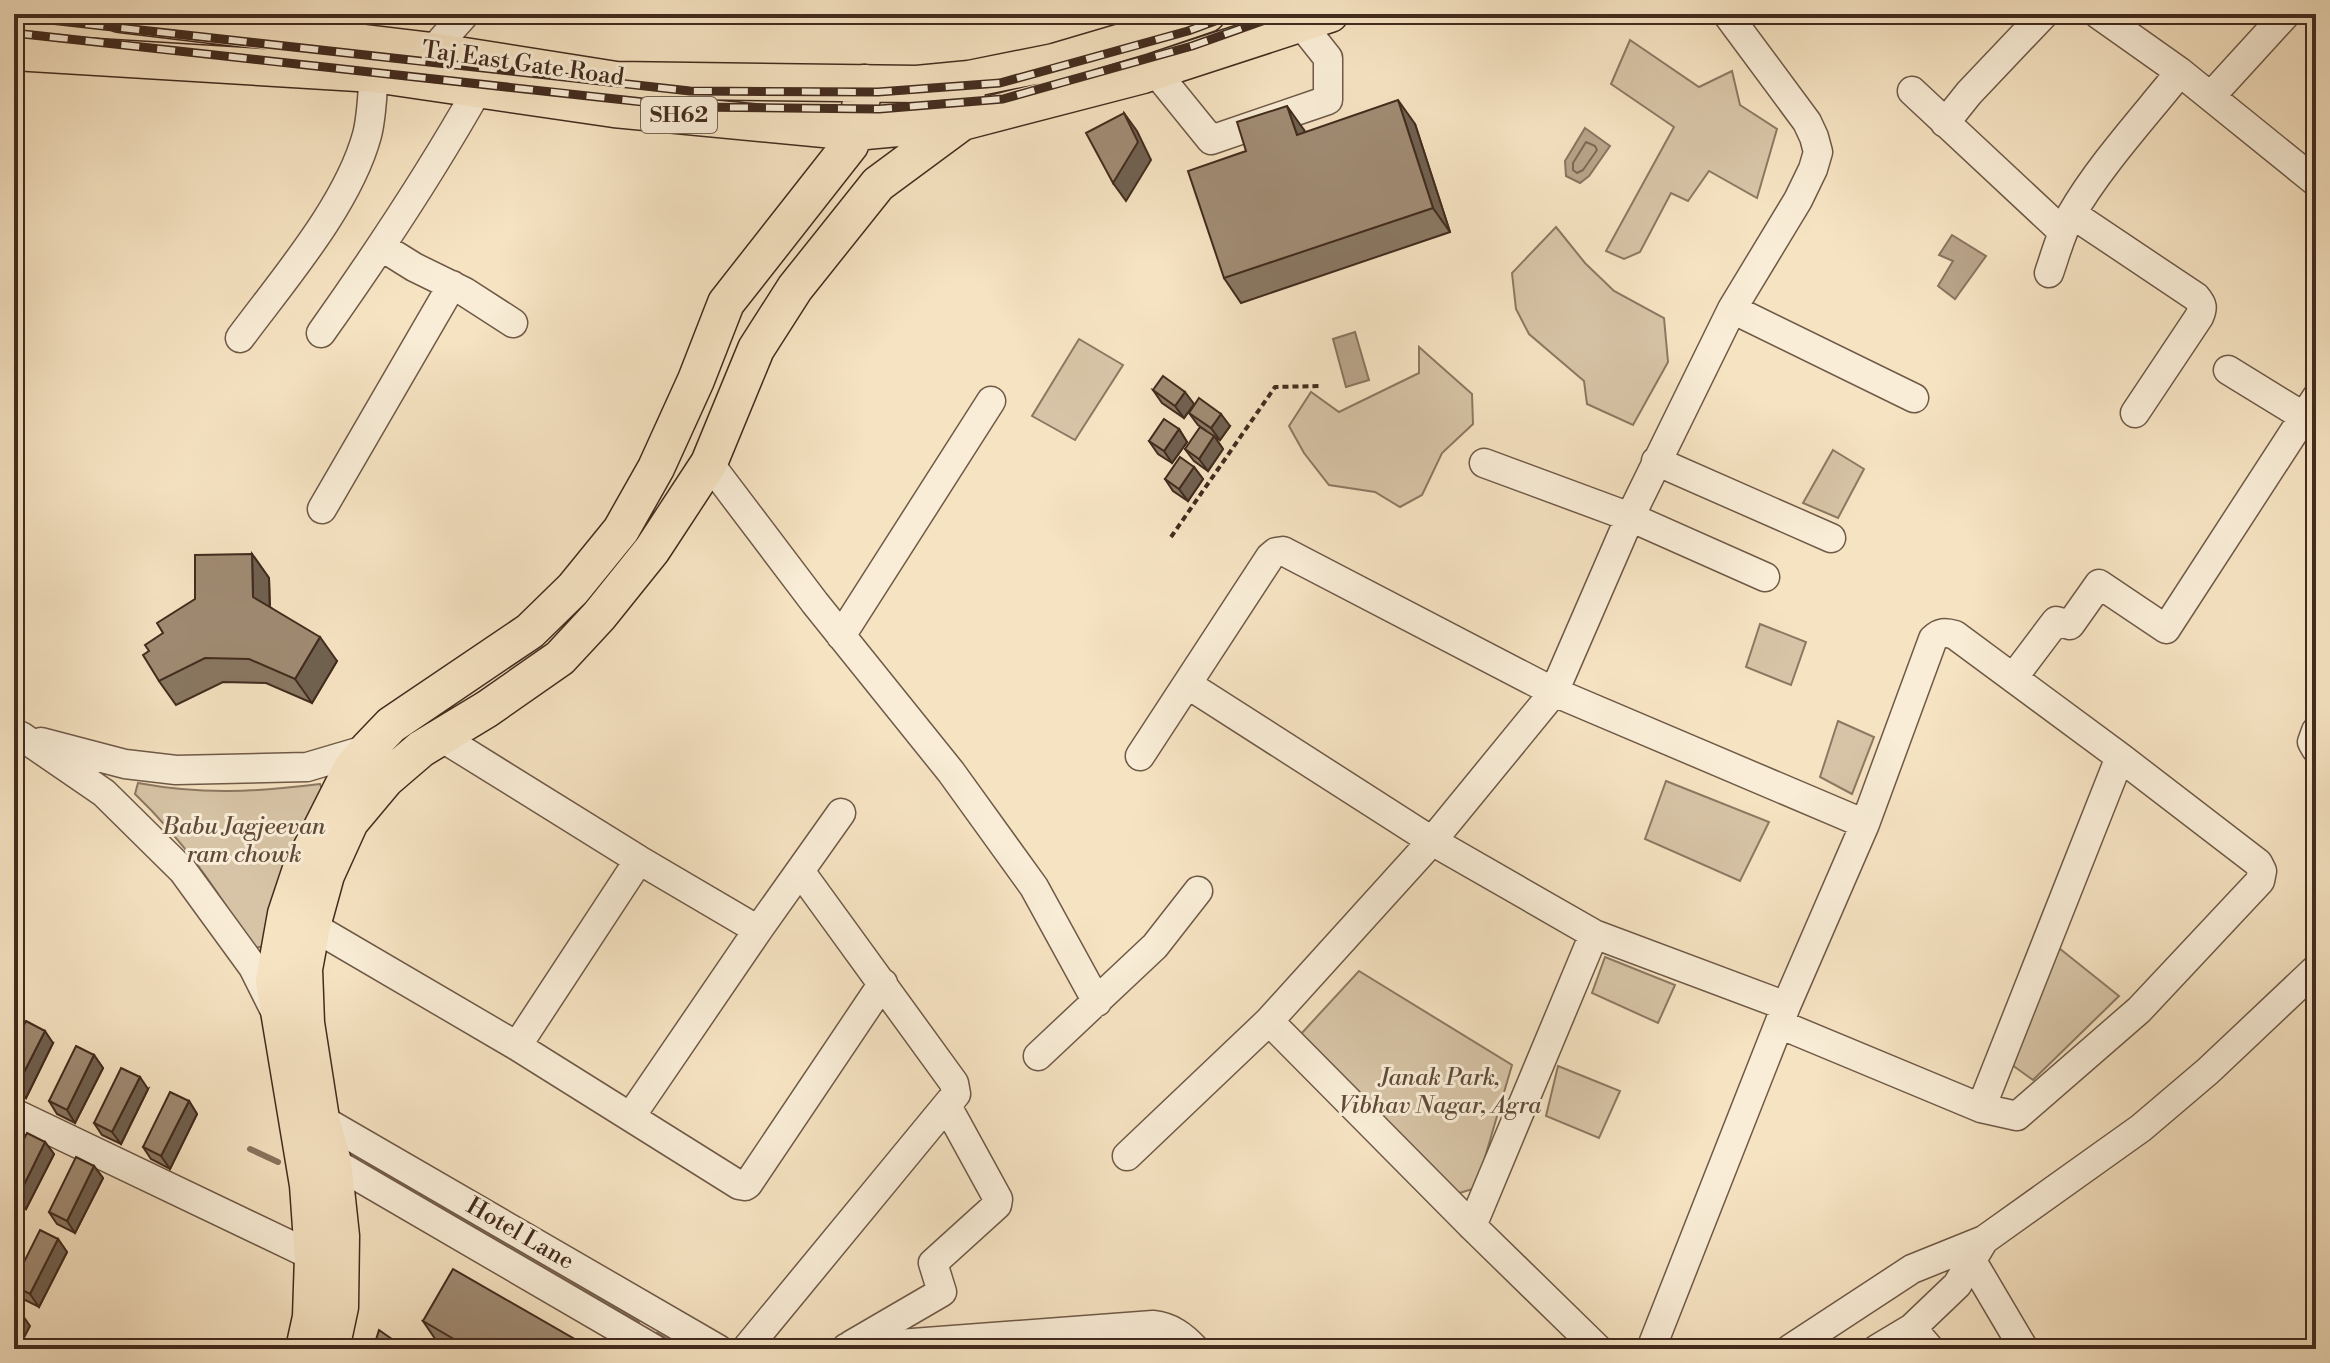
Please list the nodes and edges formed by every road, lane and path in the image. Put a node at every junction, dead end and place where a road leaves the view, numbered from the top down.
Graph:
1 (120, 14) edge
2 (465, 14) edge
3 (1207, 14) edge
4 (1727, 14) edge
5 (2044, 14) edge
6 (2098, 14) edge
7 (2286, 14) edge
8 (1316, 19) edge
9 (258, 22) edge
10 (14, 52) edge
11 (429, 67) junction
12 (1155, 71) junction
13 (2180, 72) junction
14 (374, 74) junction
15 (969, 79) junction
16 (865, 83) junction
17 (478, 89) junction
18 (1912, 91) dead end
19 (2211, 96) junction
20 (962, 122) junction
21 (1945, 123) junction
22 (855, 132) junction
23 (2316, 182) edge
24 (2067, 223) junction
25 (382, 247) junction
26 (2049, 273) dead end
27 (452, 285) junction
28 (1732, 309) junction
29 (513, 323) dead end
30 (321, 333) dead end
31 (240, 338) dead end
32 (2228, 370) dead end
33 (1320, 386) dead end
34 (1914, 398) dead end
35 (991, 401) dead end
36 (2135, 413) dead end
37 (2312, 413) edge
38 (1656, 461) junction
39 (709, 463) junction
40 (1484, 463) dead end
41 (322, 509) dead end
42 (1630, 517) junction
43 (1171, 537) dead end
44 (1831, 538) dead end
45 (1765, 577) dead end
46 (841, 636) junction
47 (2013, 678) junction
48 (1187, 684) junction
49 (1554, 692) junction
50 (2316, 731) edge
51 (17, 735) edge
52 (441, 737) junction
53 (368, 749) junction
54 (2316, 749) edge
55 (1140, 756) dead end
56 (2120, 757) junction
57 (841, 813) dead end
58 (1865, 824) junction
59 (1432, 841) junction
60 (639, 860) junction
61 (800, 871) junction
62 (1198, 891) dead end
63 (312, 926) junction
64 (758, 930) junction
65 (1594, 934) junction
66 (2316, 969) edge
67 (883, 983) junction
68 (1097, 1002) junction
69 (1783, 1015) junction
70 (279, 1018) junction
71 (1269, 1021) junction
72 (517, 1046) junction
73 (1038, 1056) dead end
74 (947, 1106) junction
75 (1981, 1108) junction
76 (14, 1113) edge
77 (631, 1116) junction
78 (321, 1119) junction
79 (1127, 1156) dead end
80 (333, 1162) junction
81 (1472, 1226) junction
82 (1978, 1250) junction
83 (313, 1256) junction
84 (1912, 1328) junction
85 (674, 1338) edge
86 (304, 1349) edge
87 (331, 1349) edge
88 (654, 1349) edge
89 (718, 1349) edge
90 (746, 1349) edge
91 (846, 1349) edge
92 (1195, 1349) edge
93 (1598, 1349) edge
94 (1651, 1349) edge
95 (1790, 1349) edge
96 (1877, 1349) edge
97 (1930, 1349) edge
98 (2024, 1349) edge

1 - 9 main road, Taj East Gate Road / SH62
2 - 11 street
3 - 15 main road, Taj East Gate Road / SH62
4 - 28 street
5 - 21 street
6 - 13 street
7 - 19 street
8 - 12 main road, SH62
8 - 12 street
9 - 11 main road, Taj East Gate Road / SH62
10 - 14 main road, SH62
11 - 14 main road, SH62
11 - 16 main road, Taj East Gate Road / SH62
11 - 17 main road, SH62
12 - 20 main road, SH62
13 - 19 street
13 - 24 street
14 - 31 street
15 - 16 main road, Taj East Gate Road / SH62
15 - 20 main road
16 - 22 main road
17 - 22 main road, SH62
17 - 25 street
18 - 21 street
19 - 23 street
20 - 22 main road, SH62
20 - 39 main road
21 - 24 street
22 - 53 main road
24 - 26 street
24 - 36 street
25 - 27 street
25 - 30 street
27 - 29 street
27 - 41 street
28 - 34 street
28 - 38 street
32 - 37 street
33 - 43 path
35 - 46 street
37 - 47 street
38 - 42 street
38 - 44 street
39 - 46 street
39 - 52 main road
40 - 42 street
42 - 45 street
42 - 49 street
46 - 68 street
47 - 56 street
47 - 58 street
48 - 49 street
48 - 55 street
48 - 59 street
49 - 58 street
49 - 59 street
50 - 54 street
51 - 53 street
51 - 70 street
52 - 60 street
52 - 63 main road
53 - 70 main road
56 - 75 street
56 - 75 street
57 - 61 street
58 - 69 street
59 - 65 street
59 - 71 street
60 - 64 street
60 - 72 street
61 - 64 street
61 - 67 street
62 - 68 street
63 - 72 street
63 - 78 main road
64 - 77 street
65 - 69 street
65 - 81 street
66 - 82 street
67 - 74 street
67 - 77 street
68 - 73 street
69 - 75 street
69 - 94 street
70 - 83 main road
71 - 79 street
71 - 81 street
72 - 77 street
74 - 90 street
74 - 91 street
76 - 83 street
78 - 80 main road
78 - 85 street, Hotel Lane
80 - 87 main road
80 - 88 street, Hotel Lane
81 - 93 street
82 - 84 street
82 - 95 street
82 - 98 street
83 - 86 main road
84 - 96 street
84 - 97 street
85 - 89 street, Hotel Lane
91 - 92 street

